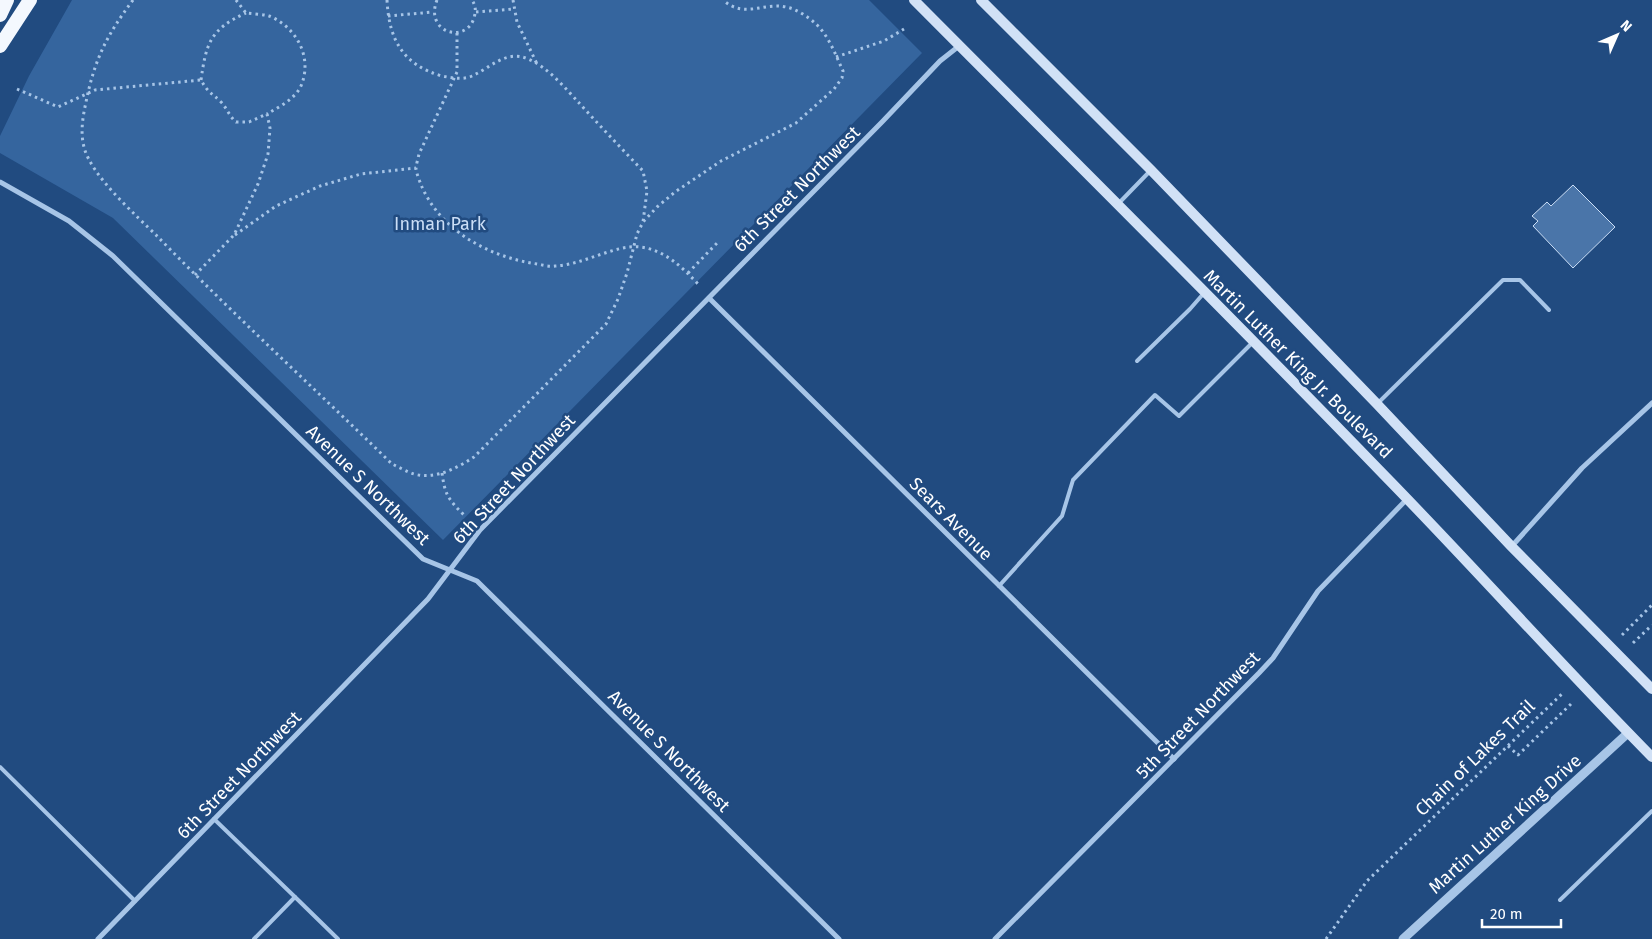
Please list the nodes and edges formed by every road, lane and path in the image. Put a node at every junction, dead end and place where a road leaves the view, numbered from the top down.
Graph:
1 (7, 0) edge
2 (30, 0) edge
3 (134, 0) edge
4 (236, 0) edge
5 (387, 0) edge
6 (437, 0) edge
7 (472, 0) edge
8 (512, 0) edge
9 (723, 0) edge
10 (914, 0) edge
11 (981, 0) edge
12 (513, 9) junction
13 (433, 12) junction
14 (476, 12) junction
15 (246, 13) junction
16 (0, 15) edge
17 (388, 16) junction
18 (904, 29) dead end
19 (457, 33) junction
20 (0, 46) edge
21 (959, 46) junction
22 (836, 56) junction
23 (538, 65) junction
24 (454, 79) junction
25 (201, 80) junction
26 (17, 89) dead end
27 (88, 93) junction
28 (267, 114) junction
29 (416, 168) junction
30 (1151, 170) junction
31 (0, 182) edge
32 (1118, 204) junction
33 (643, 222) junction
34 (234, 235) junction
35 (718, 242) dead end
36 (632, 247) junction
37 (688, 273) junction
38 (195, 275) junction
39 (1204, 293) junction
40 (710, 298) junction
41 (1549, 310) dead end
42 (1254, 341) junction
43 (1138, 361) dead end
44 (1652, 403) edge
45 (1377, 404) junction
46 (442, 473) junction
47 (1407, 499) junction
48 (464, 515) dead end
49 (1511, 546) junction
50 (450, 570) junction
51 (1000, 586) junction
52 (1652, 605) edge
53 (1652, 625) edge
54 (1622, 635) dead end
55 (1633, 644) dead end
56 (1568, 688) dead end
57 (1652, 689) edge
58 (1571, 704) dead end
59 (1628, 733) junction
60 (1508, 746) junction
61 (1652, 757) edge
62 (1174, 759) junction
63 (0, 766) edge
64 (1652, 810) edge
65 (214, 819) junction
66 (295, 897) junction
67 (1560, 900) dead end
68 (135, 901) junction
69 (98, 939) edge
70 (254, 939) edge
71 (338, 939) edge
72 (839, 939) edge
73 (995, 939) edge
74 (1326, 939) edge
75 (1403, 939) edge

1 - 16 highway
2 - 20 highway
3 - 27 path
4 - 15 path
5 - 17 path
6 - 13 path
7 - 14 path
8 - 12 path
9 - 22 path
10 - 21 main road, Martin Luther King Jr. Boulevard
11 - 30 main road, Martin Luther King Jr. Boulevard
12 - 14 path
12 - 23 path
13 - 17 path
13 - 19 path
14 - 19 path
15 - 25 path
15 - 28 path
17 - 24 path
18 - 22 path
19 - 24 path
21 - 32 main road, Martin Luther King Jr. Boulevard
21 - 40 street, 6th Street Northwest
22 - 33 path
23 - 24 path
23 - 33 path
24 - 29 path
25 - 27 path
25 - 28 path
26 - 27 path
27 - 38 path
28 - 34 path
29 - 34 path
29 - 36 path
30 - 32 lane
30 - 45 main road, Martin Luther King Jr. Boulevard
31 - 50 street, Avenue S Northwest
32 - 39 main road, Martin Luther King Jr. Boulevard
33 - 36 path
34 - 38 path
35 - 37 path
36 - 37 path
36 - 46 path
37 - 40 path
38 - 46 path
39 - 42 main road, Martin Luther King Jr. Boulevard
39 - 43 lane
40 - 50 street, 6th Street Northwest
40 - 51 street, Sears Avenue
41 - 45 lane
42 - 47 main road, Martin Luther King Jr. Boulevard
42 - 51 lane
44 - 49 street
45 - 49 main road, Martin Luther King Jr. Boulevard
46 - 48 path
47 - 59 main road, Martin Luther King Jr. Boulevard
47 - 62 street, 5th Street Northwest
49 - 57 main road, Martin Luther King Jr. Boulevard
50 - 65 street, 6th Street Northwest
50 - 72 street, Avenue S Northwest
51 - 62 street, Sears Avenue
52 - 54 path
53 - 55 path
56 - 60 path, Chain of Lakes Trail
58 - 60 path
59 - 61 main road, Martin Luther King Jr. Boulevard
59 - 75 street, Martin Luther King Drive
60 - 74 path, Chain of Lakes Trail
62 - 73 street, 5th Street Northwest
63 - 68 lane
64 - 67 lane
65 - 66 lane
65 - 68 street, 6th Street Northwest
66 - 70 lane
66 - 71 lane
68 - 69 street, 6th Street Northwest

